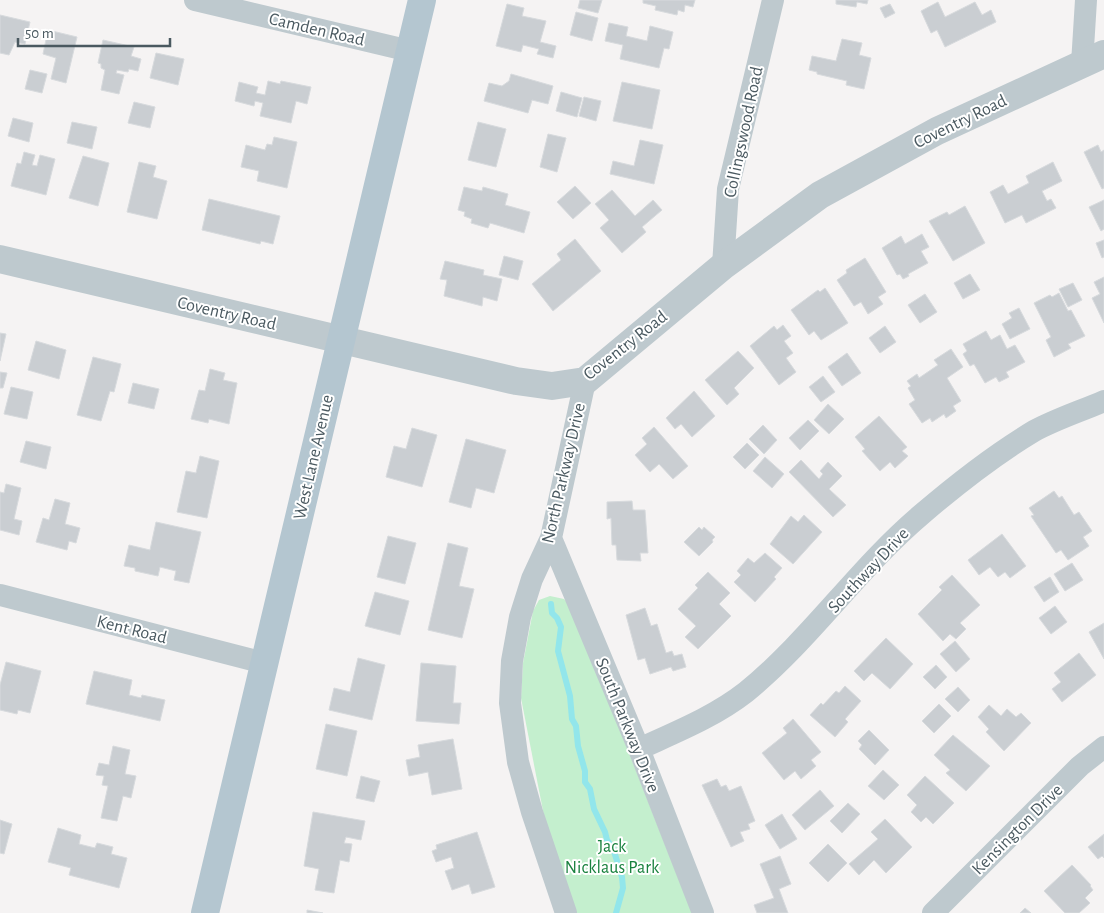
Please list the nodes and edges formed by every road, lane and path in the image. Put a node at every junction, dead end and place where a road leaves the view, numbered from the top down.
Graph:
1 (195, 0) edge
2 (422, 0) edge
3 (773, 0) edge
4 (1086, 0) edge
5 (410, 51) junction
6 (1093, 59) edge
7 (0, 259) edge
8 (723, 266) junction
9 (341, 340) junction
10 (585, 381) junction
11 (1104, 401) edge
12 (551, 538) junction
13 (0, 595) edge
14 (264, 663) junction
15 (1104, 747) edge
16 (640, 749) junction
17 (205, 913) edge
18 (566, 913) edge
19 (703, 913) edge
20 (933, 913) edge

1 - 5 street, Camden Road
2 - 5 main road, West Lane Avenue
3 - 8 street, Collingswood Road
4 - 6 street
5 - 9 main road, West Lane Avenue
6 - 8 street, Coventry Road
7 - 9 street, Coventry Road
8 - 10 street, Coventry Road
9 - 10 street, Coventry Road
9 - 14 main road, West Lane Avenue
10 - 12 street, North Parkway Drive
11 - 16 street, Southway Drive
12 - 16 street, South Parkway Drive
12 - 18 street, North Parkway Drive
13 - 14 street, Kent Road
14 - 17 main road, West Lane Avenue
15 - 20 street, Kensington Drive
16 - 19 street, South Parkway Drive

